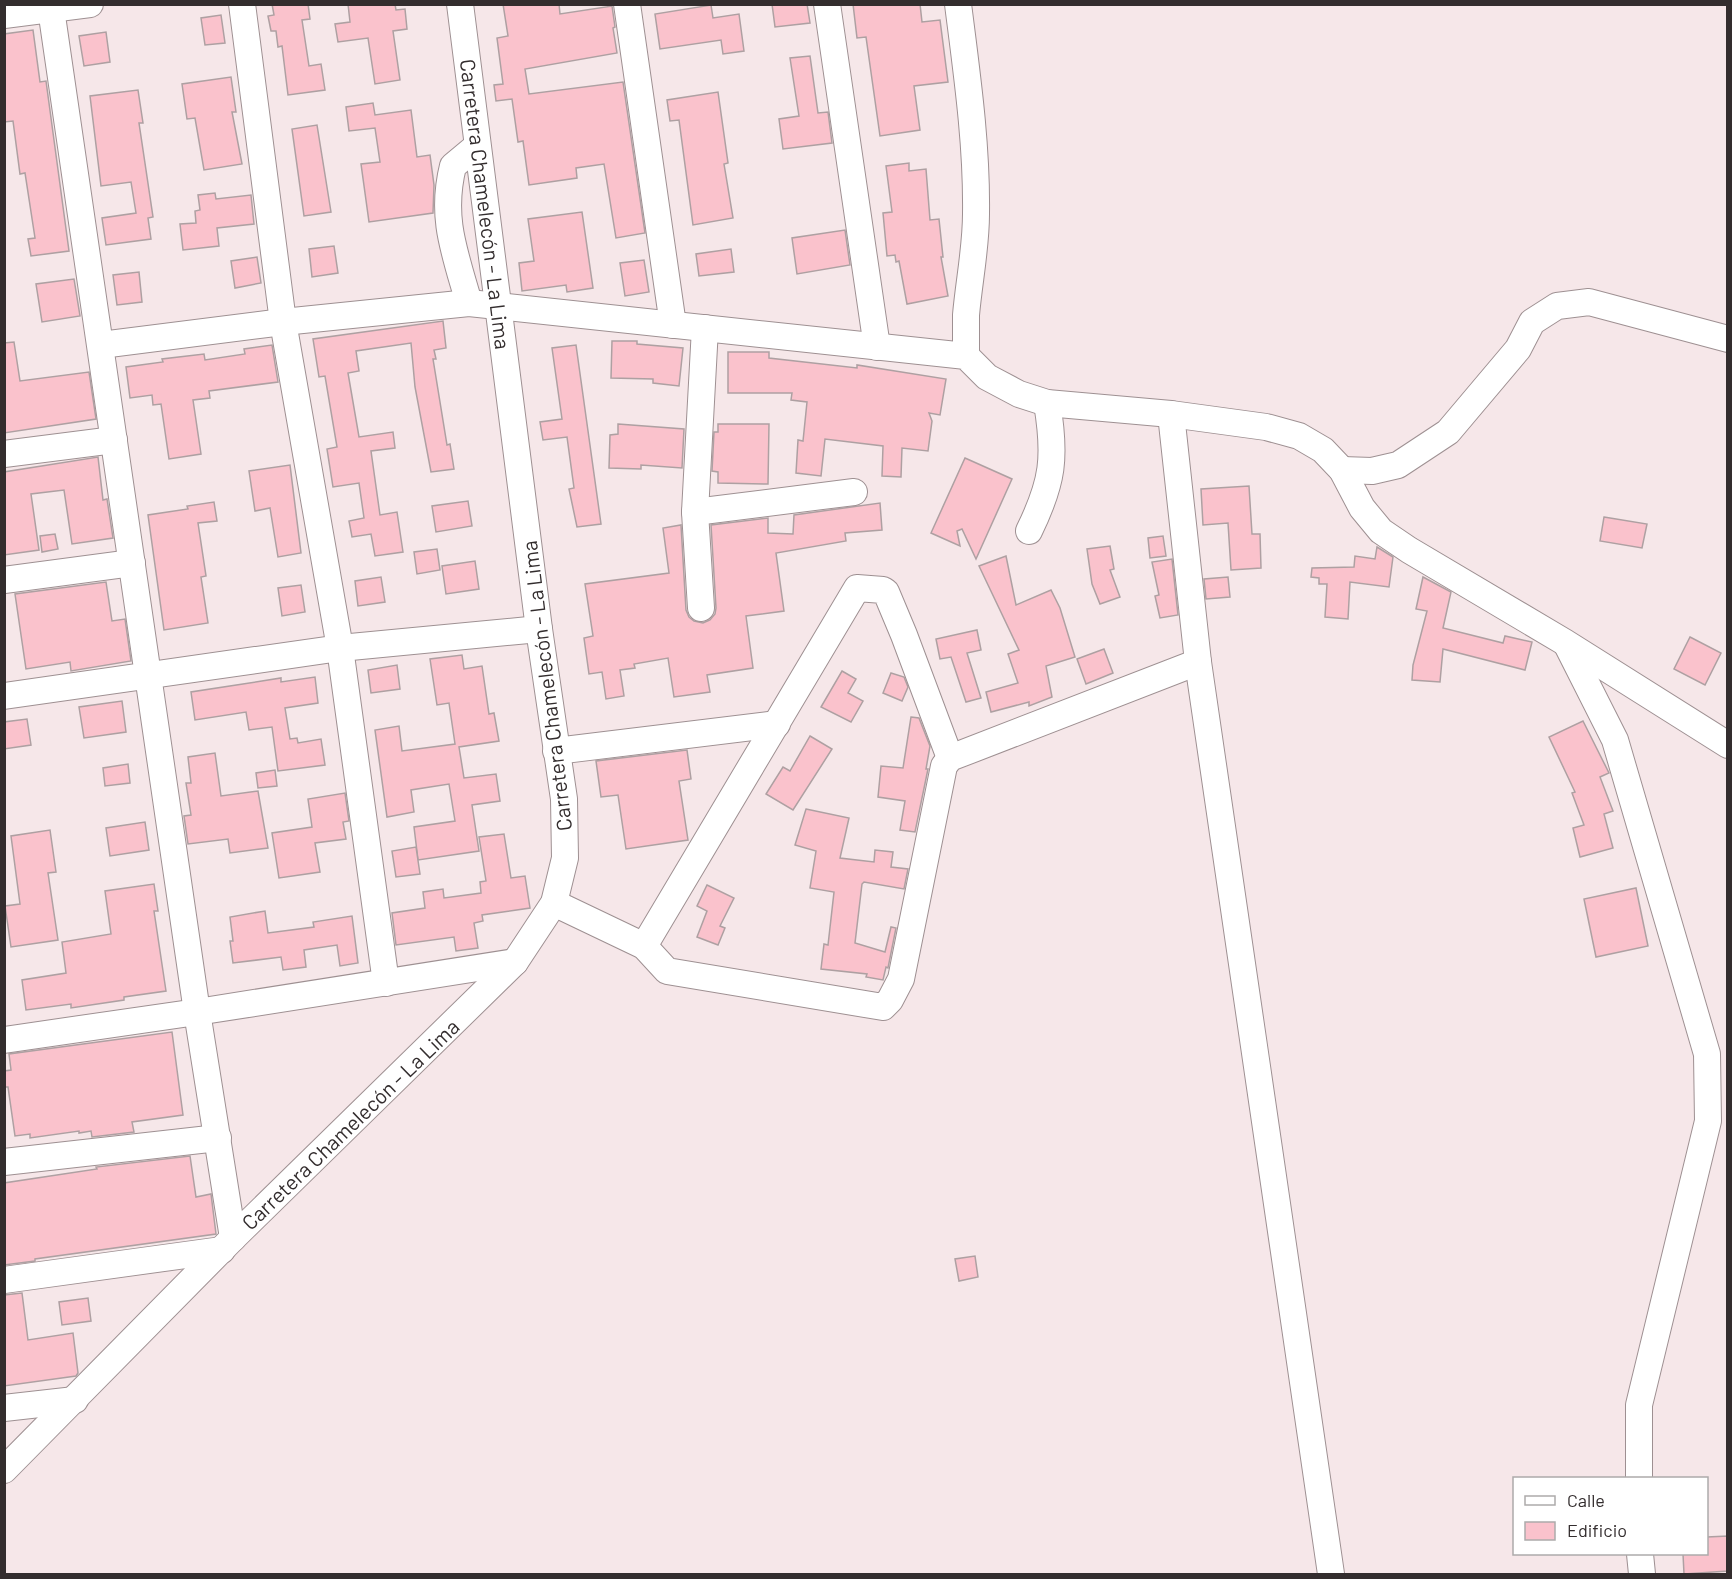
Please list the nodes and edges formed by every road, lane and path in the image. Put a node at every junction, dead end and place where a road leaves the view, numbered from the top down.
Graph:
1 (90, 4) edge
2 (242, 4) edge
3 (460, 4) edge
4 (627, 4) edge
5 (827, 4) edge
6 (958, 4) edge
7 (51, 9) junction
8 (4, 15) edge
9 (477, 146) junction
10 (469, 303) junction
11 (500, 306) junction
12 (283, 322) junction
13 (673, 325) junction
14 (705, 328) junction
15 (1728, 339) edge
16 (101, 345) junction
17 (877, 347) junction
18 (966, 356) junction
19 (1047, 403) junction
20 (1171, 414) junction
21 (114, 440) junction
22 (4, 454) edge
23 (1342, 470) junction
24 (854, 492) dead end
25 (695, 512) junction
26 (1029, 531) dead end
27 (132, 564) junction
28 (4, 580) edge
29 (701, 608) dead end
30 (539, 629) junction
31 (1566, 643) junction
32 (340, 648) junction
33 (1198, 662) junction
34 (149, 676) junction
35 (4, 696) edge
36 (777, 724) junction
37 (1728, 745) edge
38 (556, 751) junction
39 (950, 758) junction
40 (554, 903) junction
41 (644, 946) junction
42 (515, 962) junction
43 (386, 982) junction
44 (197, 1012) junction
45 (4, 1040) edge
46 (218, 1138) junction
47 (4, 1162) edge
48 (227, 1244) junction
49 (4, 1280) edge
50 (75, 1400) junction
51 (4, 1408) edge
52 (4, 1470) edge
53 (1639, 1477) edge
54 (1640, 1555) edge
55 (1331, 1575) edge
56 (1642, 1575) edge

1 - 7 street
2 - 12 street
3 - 9 street, Carretera Chamelecón - La Lima
4 - 13 street
5 - 17 street
6 - 18 street
7 - 8 street
7 - 16 street
9 - 10 street
9 - 11 street, Carretera Chamelecón - La Lima
10 - 11 street
10 - 12 street
11 - 13 street
11 - 30 street, Carretera Chamelecón - La Lima
12 - 16 street
12 - 32 street
13 - 14 street
14 - 17 street
14 - 25 street
15 - 23 street
16 - 21 street
17 - 18 street
18 - 19 street
19 - 20 street
19 - 26 street
20 - 23 street
20 - 33 street
21 - 22 street
21 - 27 street
23 - 31 street
24 - 25 street
25 - 29 street
27 - 28 street
27 - 34 street
30 - 32 street
30 - 38 street, Carretera Chamelecón - La Lima
31 - 37 street
31 - 53 street
32 - 34 street
32 - 43 street
33 - 39 street
33 - 55 street
34 - 35 street
34 - 44 street
36 - 38 street
36 - 39 street
36 - 41 street
38 - 40 street, Carretera Chamelecón - La Lima
39 - 41 street
40 - 41 street
40 - 42 street, Carretera Chamelecón - La Lima
42 - 43 street
42 - 48 street, Carretera Chamelecón - La Lima
43 - 44 street
44 - 45 street
44 - 46 street
46 - 47 street
46 - 48 street
48 - 49 street
48 - 50 street, Carretera Chamelecón - La Lima
50 - 51 street
50 - 52 street, Carretera Chamelecón - La Lima
54 - 56 street

